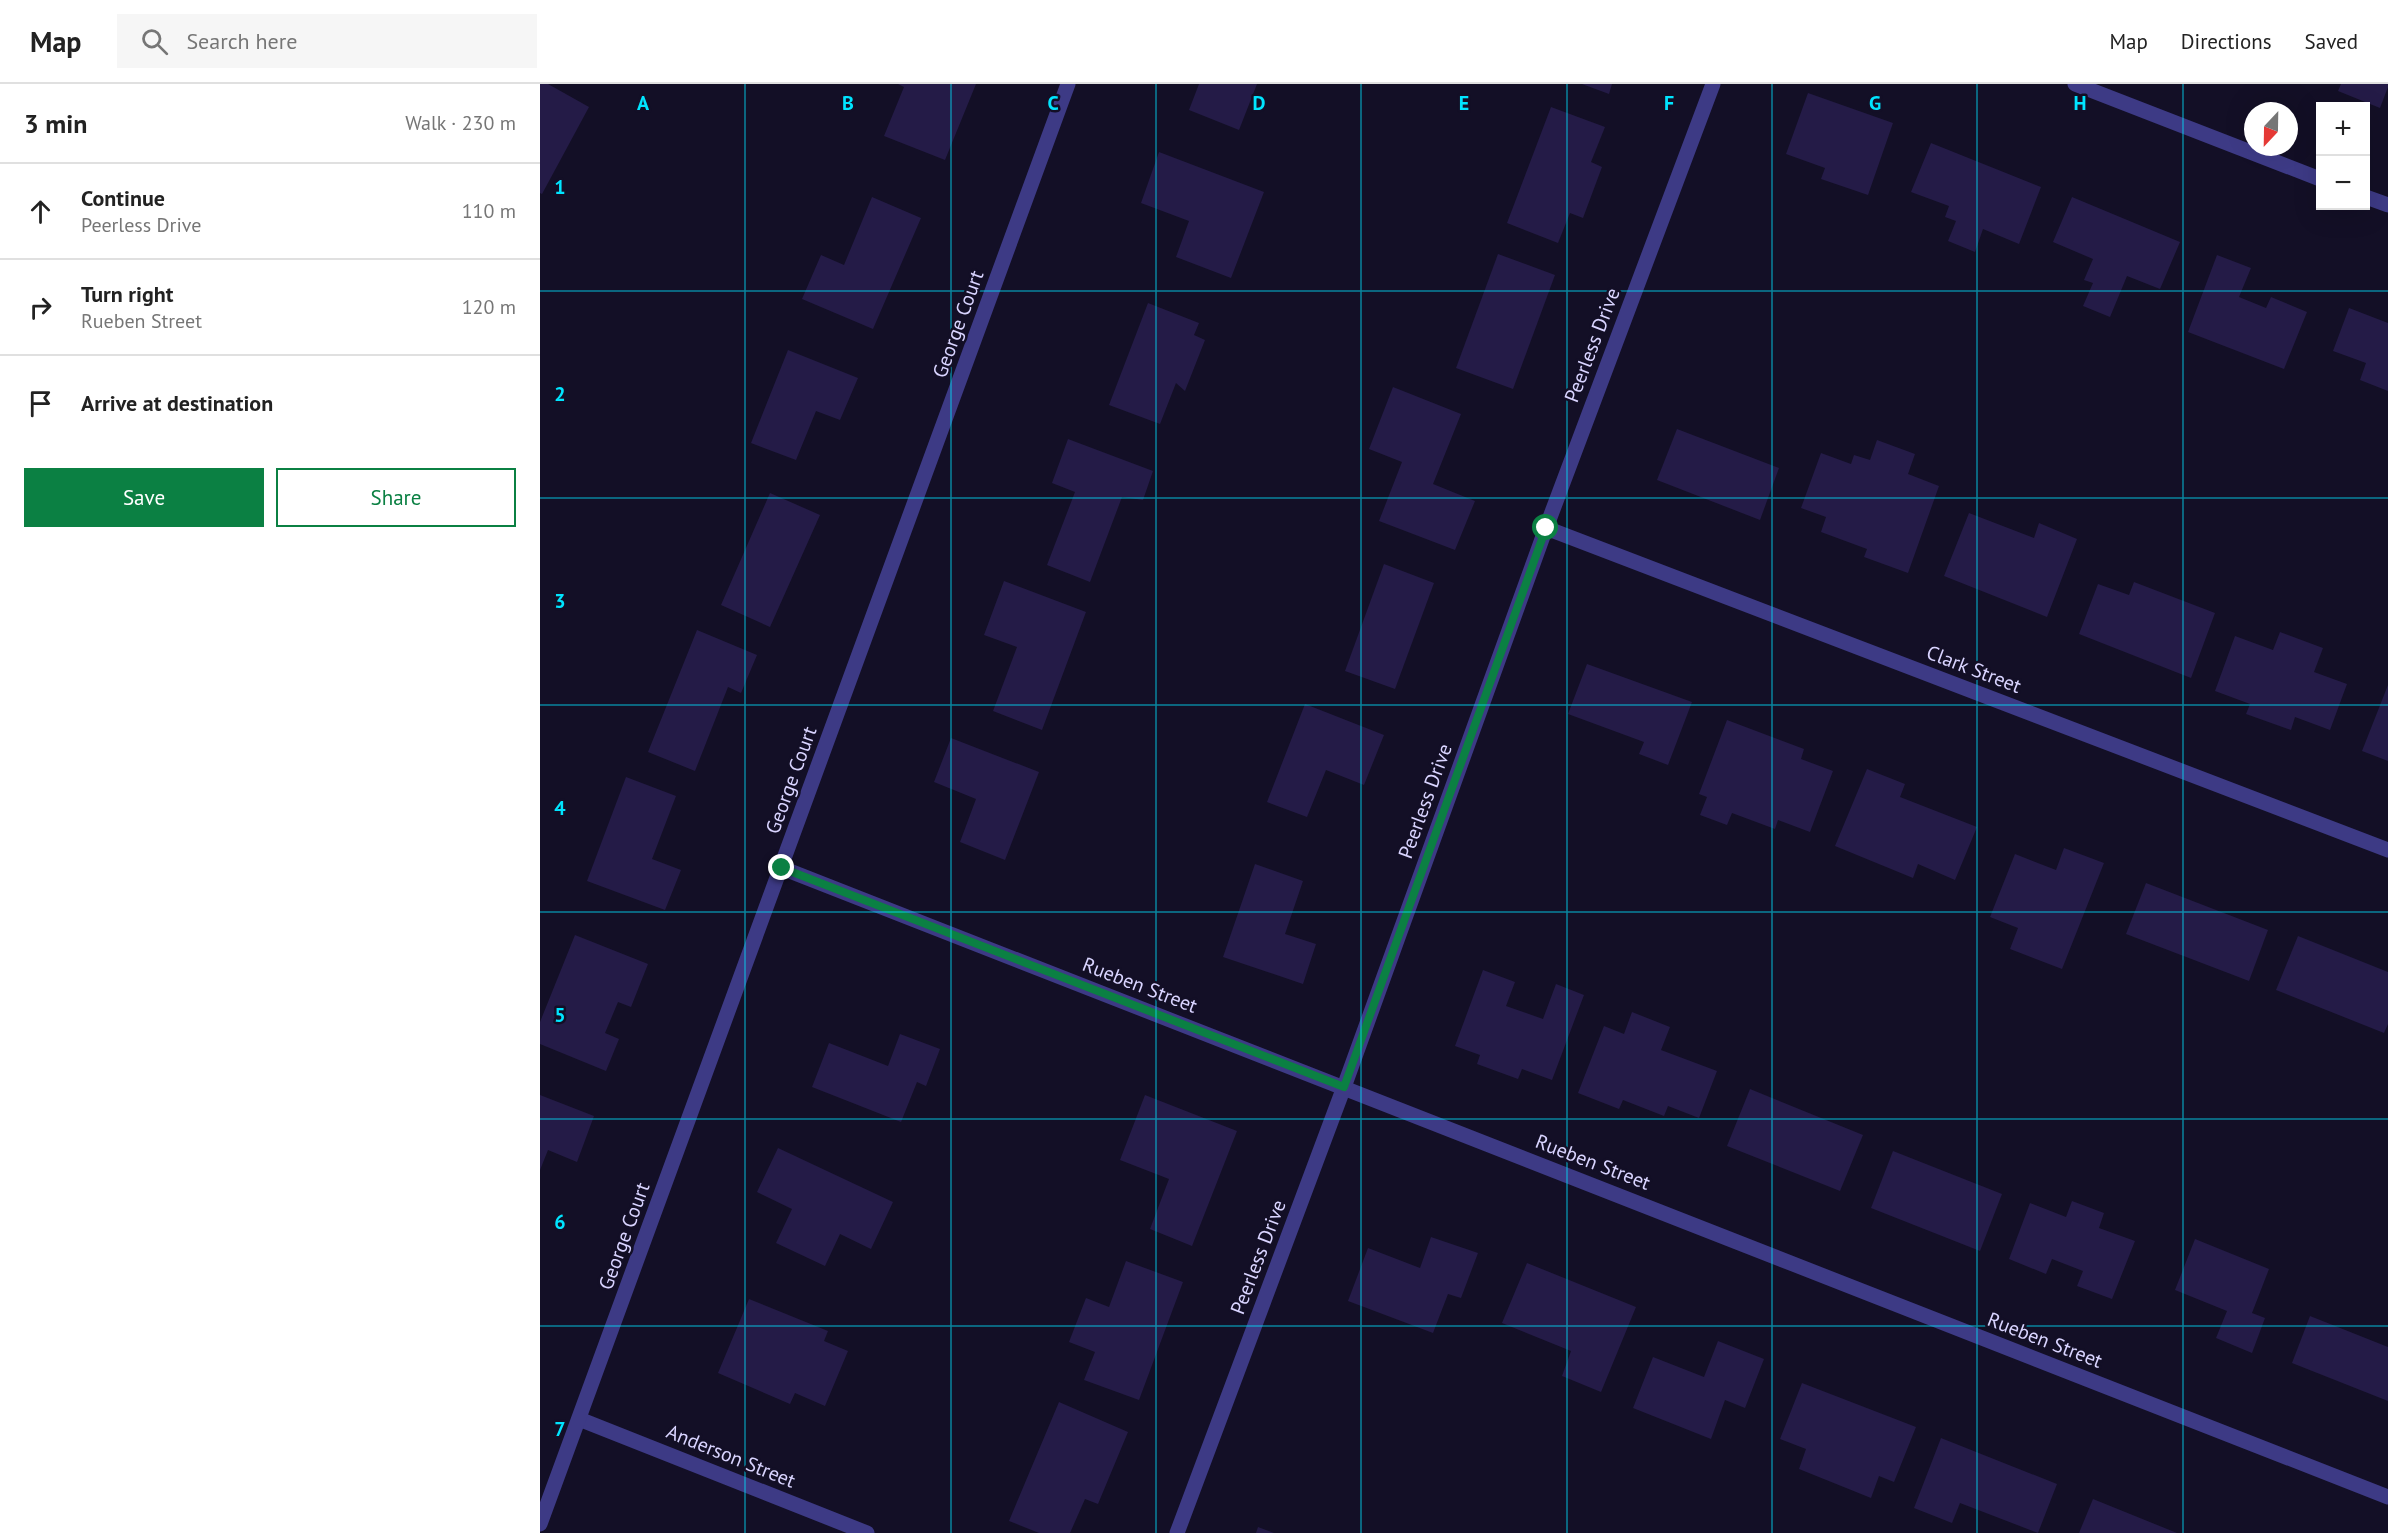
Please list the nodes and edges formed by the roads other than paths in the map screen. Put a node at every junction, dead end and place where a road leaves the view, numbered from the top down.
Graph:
1 (1068, 84) edge
2 (1713, 84) edge
3 (2076, 84) edge
4 (2316, 177) edge
5 (2370, 199) edge
6 (2388, 206) edge
7 (1546, 528) junction
8 (2388, 850) edge
9 (782, 868) junction
10 (1344, 1087) junction
11 (579, 1419) junction
12 (2388, 1497) edge
13 (540, 1524) edge
14 (867, 1533) edge
15 (1177, 1533) edge

1 - 9 street, George Court
2 - 7 street, Peerless Drive
3 - 4 street
5 - 6 street
7 - 8 street, Clark Street
7 - 10 street, Peerless Drive
9 - 10 street, Rueben Street
9 - 11 street, George Court
10 - 12 street, Rueben Street
10 - 15 street, Peerless Drive
11 - 13 street, George Court
11 - 14 street, Anderson Street

